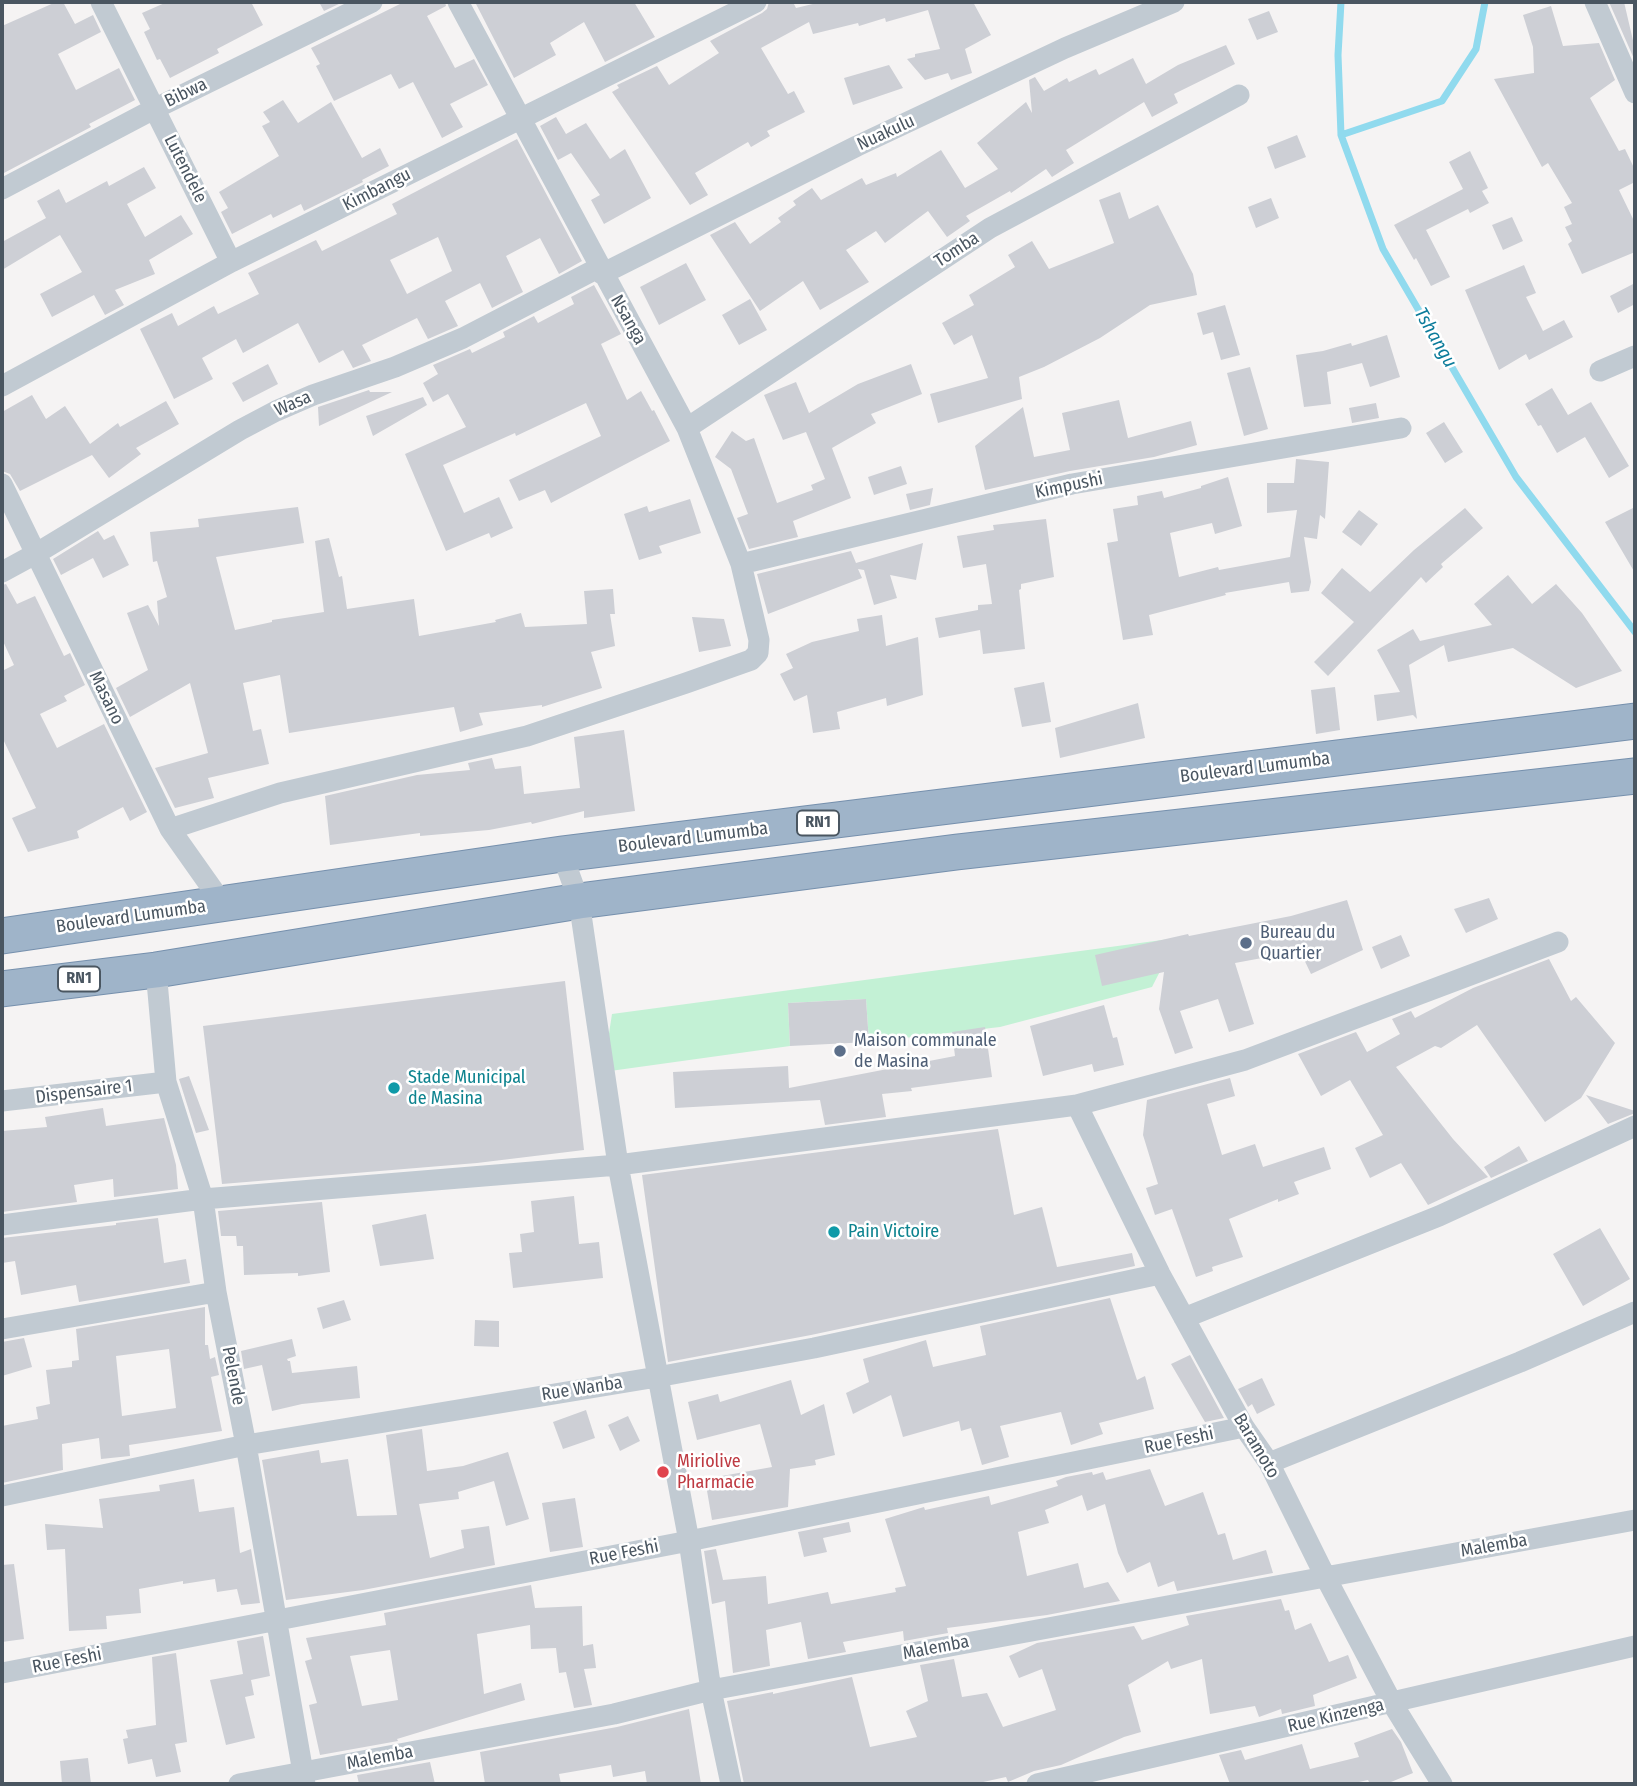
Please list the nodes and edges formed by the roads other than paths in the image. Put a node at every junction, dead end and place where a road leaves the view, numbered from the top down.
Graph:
1 (101, 2) edge
2 (372, 2) edge
3 (458, 2) edge
4 (756, 2) edge
5 (1174, 2) edge
6 (1595, 2) edge
7 (1625, 46) edge
8 (1635, 93) edge
9 (1240, 96) dead end
10 (154, 109) junction
11 (521, 117) junction
12 (2, 189) edge
13 (231, 262) junction
14 (601, 270) junction
15 (1635, 356) edge
16 (1601, 371) dead end
17 (2, 386) edge
18 (687, 428) junction
19 (1401, 428) dead end
20 (2, 484) edge
21 (37, 553) junction
22 (741, 564) junction
23 (2, 572) edge
24 (1635, 721) edge
25 (1635, 775) edge
26 (170, 830) junction
27 (562, 854) junction
28 (579, 901) junction
29 (223, 904) junction
30 (2, 936) edge
31 (1558, 942) dead end
32 (156, 970) junction
33 (2, 989) edge
34 (166, 1082) junction
35 (2, 1101) edge
36 (1077, 1105) junction
37 (1635, 1126) edge
38 (618, 1165) junction
39 (203, 1199) junction
40 (2, 1225) edge
41 (1160, 1274) junction
42 (216, 1292) junction
43 (1635, 1312) edge
44 (1184, 1318) junction
45 (2, 1329) edge
46 (657, 1377) junction
47 (1244, 1427) junction
48 (246, 1445) junction
49 (1269, 1463) junction
50 (2, 1496) edge
51 (1635, 1520) edge
52 (688, 1541) junction
53 (1325, 1576) junction
54 (276, 1620) junction
55 (1635, 1646) edge
56 (2, 1673) edge
57 (711, 1690) junction
58 (1392, 1703) junction
59 (304, 1779) edge
60 (239, 1784) edge
61 (731, 1784) edge
62 (1037, 1784) edge
63 (1442, 1784) edge

1 - 10 street, Lutendele
2 - 10 street, Bibwa
3 - 11 street, Nsanga
4 - 11 street, Kimbangu
5 - 14 street, Nuakulu
6 - 7 street
7 - 8 street
9 - 18 street, Tomba
10 - 12 street, Bibwa
10 - 13 street, Lutendele
11 - 13 street, Kimbangu
11 - 14 street, Nsanga
13 - 17 street, Kimbangu
14 - 18 street, Nsanga
14 - 21 street, Wasa
15 - 16 street
18 - 22 street, Nsanga
19 - 22 street, Kimpushi
20 - 21 street, Masano
21 - 23 street, Wasa
21 - 26 street, Masano
22 - 26 street, Nsanga
24 - 27 highway, Boulevard Lumumba / RN1
25 - 28 highway, RN1
26 - 29 street, Masano
27 - 28 street
27 - 29 highway, Boulevard Lumumba / RN1
28 - 32 highway, RN1
28 - 38 street
29 - 30 highway, Boulevard Lumumba / RN1
31 - 36 street
32 - 33 highway, RN1
32 - 34 street, Pelende
34 - 35 street, Dispensaire 1
34 - 39 street, Pelende
36 - 38 street
36 - 41 street, Baramoto
37 - 44 street
38 - 39 street
38 - 46 street
39 - 40 street
39 - 42 street, Pelende
41 - 44 street, Baramoto
41 - 46 street, Rue Wanba
42 - 45 street
42 - 48 street, Pelende
43 - 49 street
44 - 47 street, Baramoto
46 - 48 street, Rue Wanba
46 - 52 street
47 - 49 street, Baramoto
47 - 52 street, Rue Feshi
48 - 50 street, Rue Wanba
48 - 54 street, Pelende
49 - 53 street, Baramoto
51 - 53 street, Malemba
52 - 54 street, Rue Feshi
52 - 57 street
53 - 57 street, Malemba
53 - 58 street, Baramoto
54 - 56 street, Rue Feshi
54 - 59 street, Pelende
55 - 58 street, Rue Kinzenga
57 - 59 street, Malemba
57 - 61 street
58 - 62 street, Rue Kinzenga
58 - 63 street, Baramoto
59 - 60 street, Malemba

